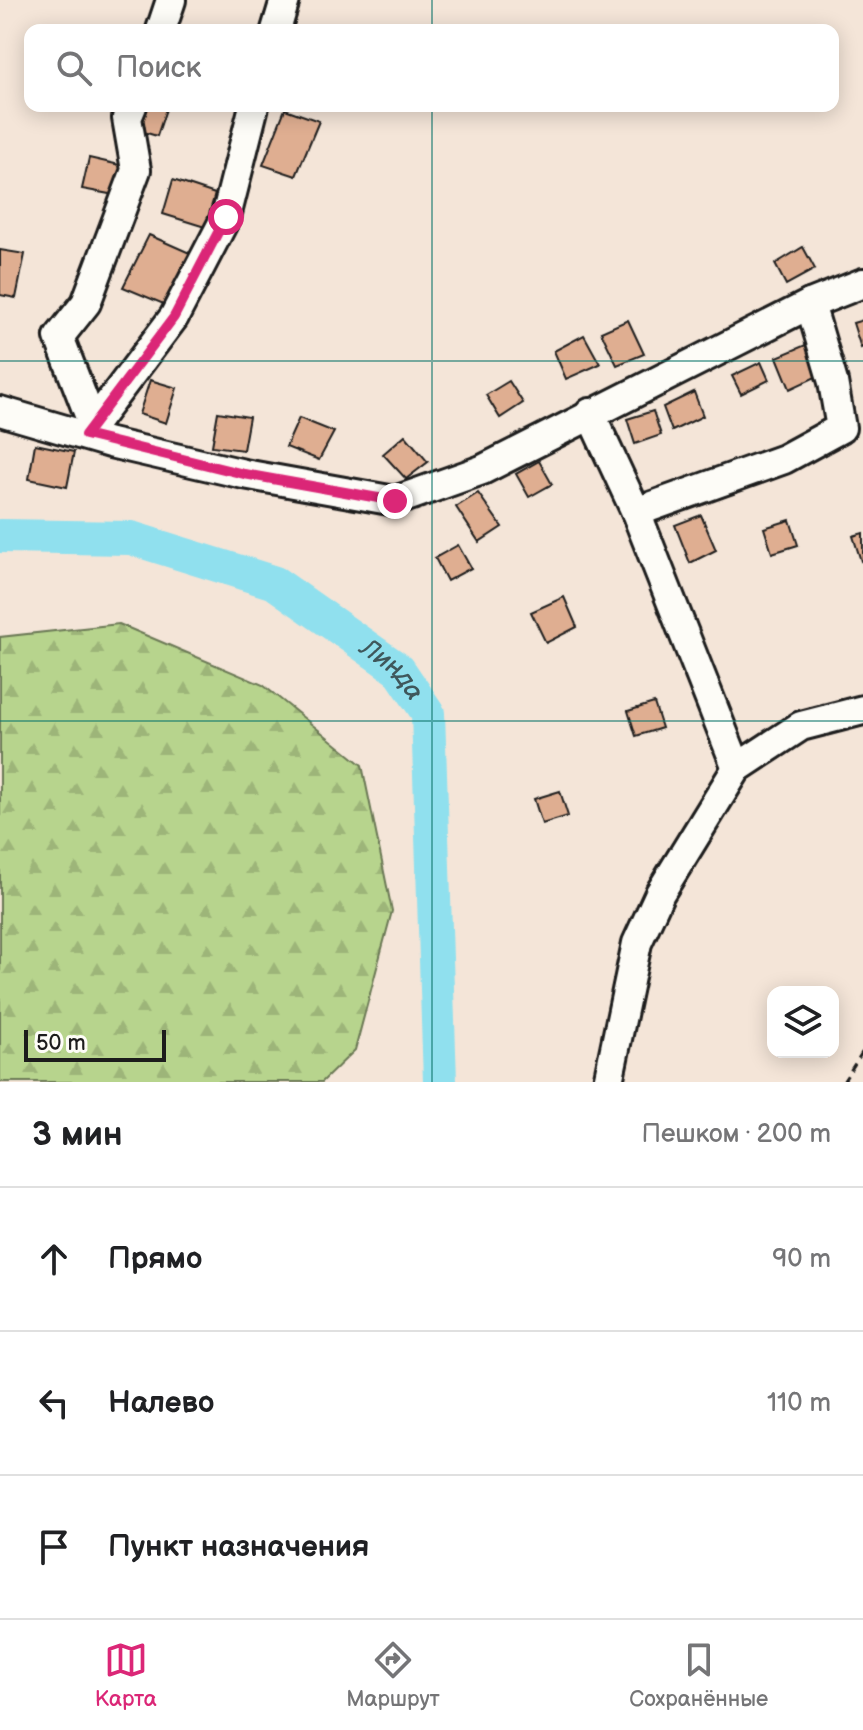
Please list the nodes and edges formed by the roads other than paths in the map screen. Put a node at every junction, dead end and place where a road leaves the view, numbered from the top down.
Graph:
1 (171, 0) edge
2 (285, 0) edge
3 (163, 24) edge
4 (278, 24) edge
5 (130, 112) edge
6 (252, 112) edge
7 (863, 283) edge
8 (810, 304) junction
9 (0, 411) edge
10 (590, 413) junction
11 (89, 430) junction
12 (636, 512) junction
13 (863, 710) edge
14 (737, 768) junction
15 (608, 1082) edge

1 - 3 street
2 - 4 street
5 - 11 street
6 - 11 street
7 - 8 street
8 - 10 street
8 - 12 street
9 - 11 street
10 - 11 street
10 - 12 street
12 - 14 street
13 - 14 street
14 - 15 street

